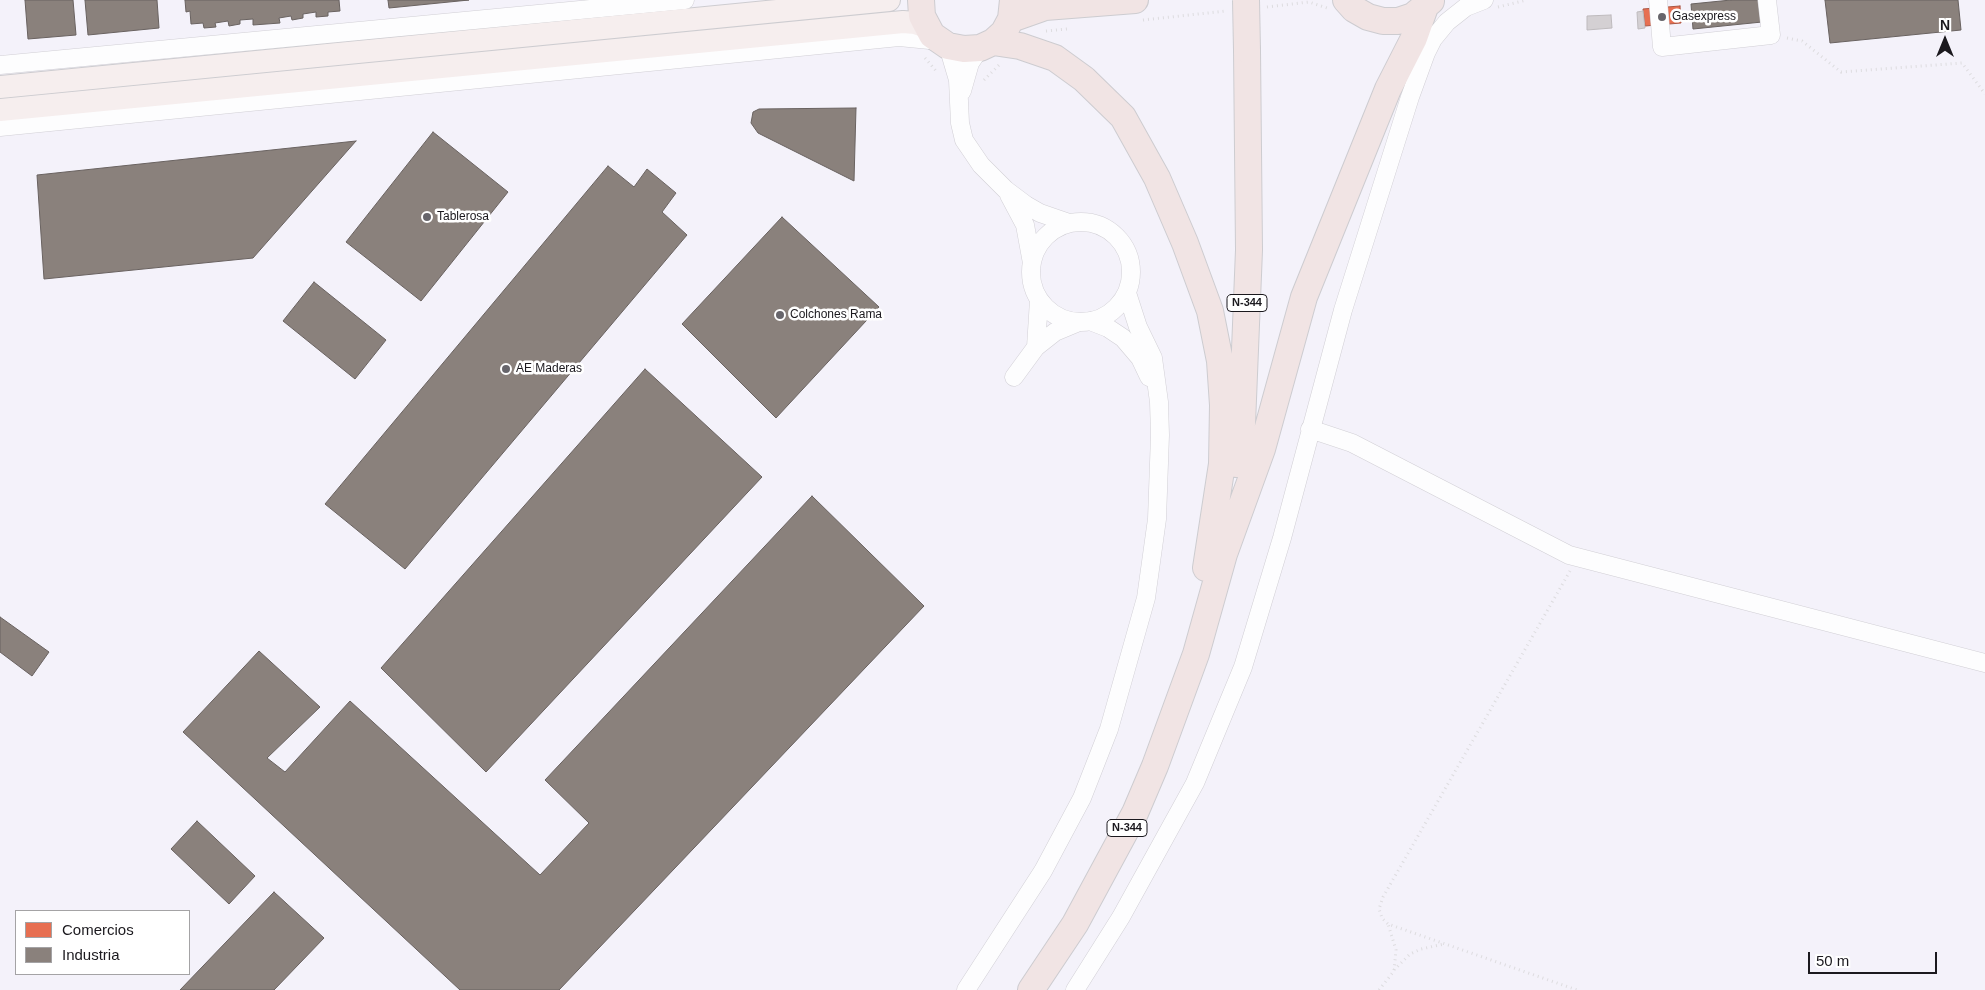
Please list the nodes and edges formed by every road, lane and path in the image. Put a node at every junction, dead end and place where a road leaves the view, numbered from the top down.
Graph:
1 (686, 0) edge
2 (889, 0) edge
3 (921, 0) edge
4 (1135, 0) edge
5 (1246, 0) edge
6 (1346, 0) edge
7 (1484, 0) edge
8 (1658, 0) edge
9 (1767, 0) edge
10 (1430, 2) edge
11 (1012, 10) edge
12 (1771, 35) junction
13 (934, 42) junction
14 (987, 45) junction
15 (1020, 46) junction
16 (0, 62) edge
17 (938, 78) dead end
18 (981, 83) dead end
19 (0, 87) edge
20 (1985, 94) edge
21 (960, 101) junction
22 (0, 110) edge
23 (0, 127) edge
24 (1006, 190) junction
25 (1069, 223) junction
26 (1032, 263) junction
27 (1127, 293) junction
28 (1040, 300) junction
29 (1085, 322) junction
30 (1036, 347) junction
31 (1014, 377) dead end
32 (1159, 402) junction
33 (1310, 429) junction
34 (1224, 554) junction
35 (1578, 557) junction
36 (1196, 654) junction
37 (1985, 663) edge
38 (1388, 924) junction
39 (1445, 944) junction
40 (1394, 971) junction
41 (966, 990) edge
42 (1031, 990) edge
43 (1075, 990) edge
44 (1379, 990) edge
45 (1577, 990) edge

1 - 16 street
2 - 19 main road
3 - 13 highway
4 - 11 highway
5 - 34 highway, N-344, bridge
6 - 10 highway
7 - 33 street
8 - 12 street
9 - 12 street
10 - 34 highway
11 - 14 highway
12 - 20 path
13 - 14 highway
13 - 17 path
13 - 21 street
13 - 22 main road
13 - 23 street
14 - 15 highway
14 - 21 street
15 - 18 path
15 - 36 highway
21 - 24 street
24 - 25 street
24 - 26 street
25 - 26 street
25 - 27 street
26 - 28 street
27 - 29 street
27 - 32 street
28 - 29 street
28 - 30 street
29 - 30 street
29 - 32 street
30 - 31 street
32 - 41 street
33 - 35 street
33 - 43 street
34 - 36 highway, N-344
35 - 37 street
35 - 38 path
36 - 42 highway, N-344
38 - 39 path
38 - 40 path
39 - 40 path
39 - 45 path
40 - 44 path

